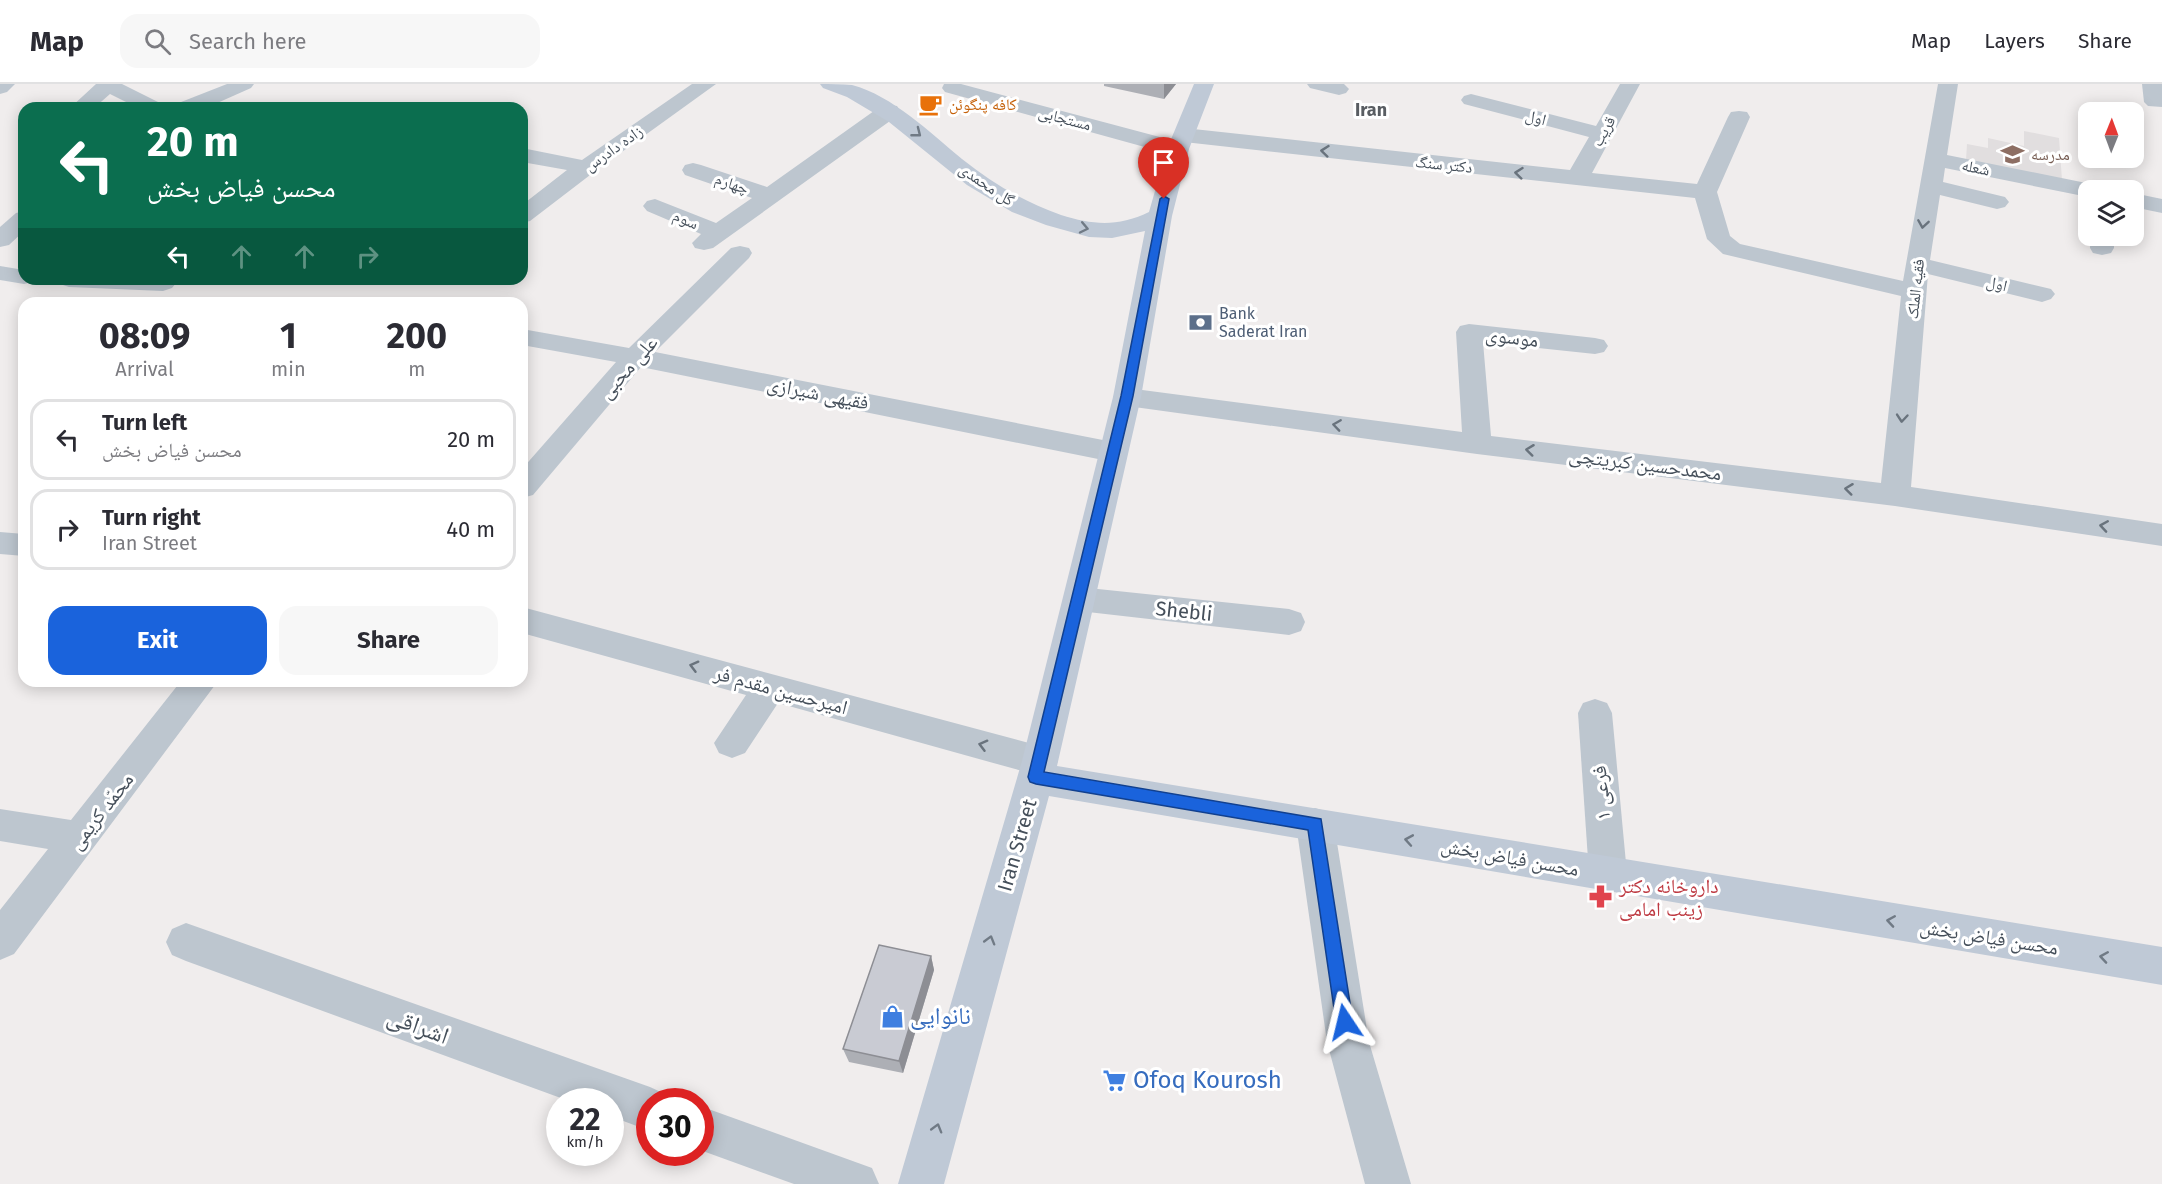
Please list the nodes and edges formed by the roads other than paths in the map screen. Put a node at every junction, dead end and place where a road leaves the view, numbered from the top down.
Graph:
1 (5, 84) edge
2 (244, 84) edge
3 (706, 84) edge
4 (830, 84) edge
5 (1204, 84) edge
6 (1317, 84) edge
7 (1630, 84) edge
8 (1948, 84) edge
9 (108, 85) edge
10 (0, 88) edge
11 (952, 88) dead end
12 (1339, 89) dead end
13 (1471, 100) dead end
14 (88, 102) edge
15 (143, 102) edge
16 (203, 102) edge
17 (889, 111) junction
18 (1739, 117) dead end
19 (1602, 134) junction
20 (1181, 142) junction
21 (528, 156) edge
22 (1935, 159) junction
23 (586, 167) junction
24 (693, 170) dead end
25 (1577, 179) junction
26 (1930, 186) junction
27 (2078, 188) edge
28 (1705, 192) junction
29 (770, 196) junction
30 (1997, 202) dead end
31 (2144, 202) edge
32 (655, 206) dead end
33 (2162, 206) edge
34 (528, 211) edge
35 (1160, 216) junction
36 (18, 224) edge
37 (0, 240) edge
38 (740, 253) dead end
39 (1917, 264) junction
40 (0, 273) edge
41 (18, 276) edge
42 (1914, 291) junction
43 (2042, 294) dead end
44 (528, 339) edge
45 (1595, 346) dead end
46 (635, 357) junction
47 (1127, 396) junction
48 (1477, 444) junction
49 (1113, 452) junction
50 (528, 481) edge
51 (1895, 495) junction
52 (2162, 535) edge
53 (0, 543) edge
54 (18, 544) edge
55 (1078, 599) junction
56 (528, 622) edge
57 (1289, 622) dead end
58 (196, 687) edge
59 (770, 687) junction
60 (1595, 713) dead end
61 (732, 743) dead end
62 (1038, 769) junction
63 (1315, 824) junction
64 (0, 825) edge
65 (80, 838) junction
66 (1608, 874) junction
67 (0, 941) edge
68 (186, 942) dead end
69 (2162, 966) edge
70 (636, 1104) edge
71 (714, 1133) edge
72 (856, 1184) edge
73 (921, 1184) edge
74 (1388, 1184) edge

1 - 10 street
2 - 16 street
3 - 23 street, زاده دادرس
4 - 17 street, گل محمدی
5 - 20 street, Iran Street
6 - 12 street
7 - 19 street, قریب
8 - 22 street, فقیه الملک
9 - 14 street
9 - 15 street
11 - 20 street, مستجابی
13 - 19 street, اول
17 - 29 street
17 -> 35 street, گل محمدی
18 - 28 street
19 - 25 street, قریب
25 -> 20 street, دکتر سنگ
20 - 35 street, Iran Street
21 - 23 street
22 - 26 street, فقیه الملک
22 - 27 street, شعله
23 - 34 street, زاده دادرس
24 - 29 street, چهارم
25 - 28 street, دکتر سنگ
26 - 30 street
26 -> 39 street, فقیه الملک
28 - 42 street
29 - 32 street, سوم
31 - 33 street
35 - 47 street, Iran Street
36 - 37 street
38 - 46 street, علی محبی
39 - 42 street, فقیه الملک
39 - 43 street, اول
40 - 41 street
42 -> 51 street, فقیه الملک
44 - 46 street, فقیهی شیرازی
45 - 48 street, موسوی
46 - 49 street, فقیهی شیرازی
46 - 50 street, علی محبی
48 -> 47 street, محمدحسین کبریتچی
47 - 49 street, Iran Street
51 -> 48 street, محمدحسین کبریتچی
49 - 55 street, Iran Street
52 -> 51 street, محمدحسین کبریتچی
53 - 54 street
55 - 57 street, Shebli
55 - 62 street, Iran Street
59 -> 56 street, امیرحسین مقدم فر
58 - 65 street, محمّد کریمی
59 - 61 street
62 -> 59 street, امیرحسین مقدم فر
60 - 66 street, فرعی ۱
62 - 63 street, محسن فیاض بخش
73 -> 62 street, Iran Street
66 -> 63 street, محسن فیاض بخش
63 - 74 street
64 - 65 street
65 - 67 street, محمّد کریمی
69 -> 66 street, محسن فیاض بخش
68 - 70 street, اشراقی
71 - 72 street

